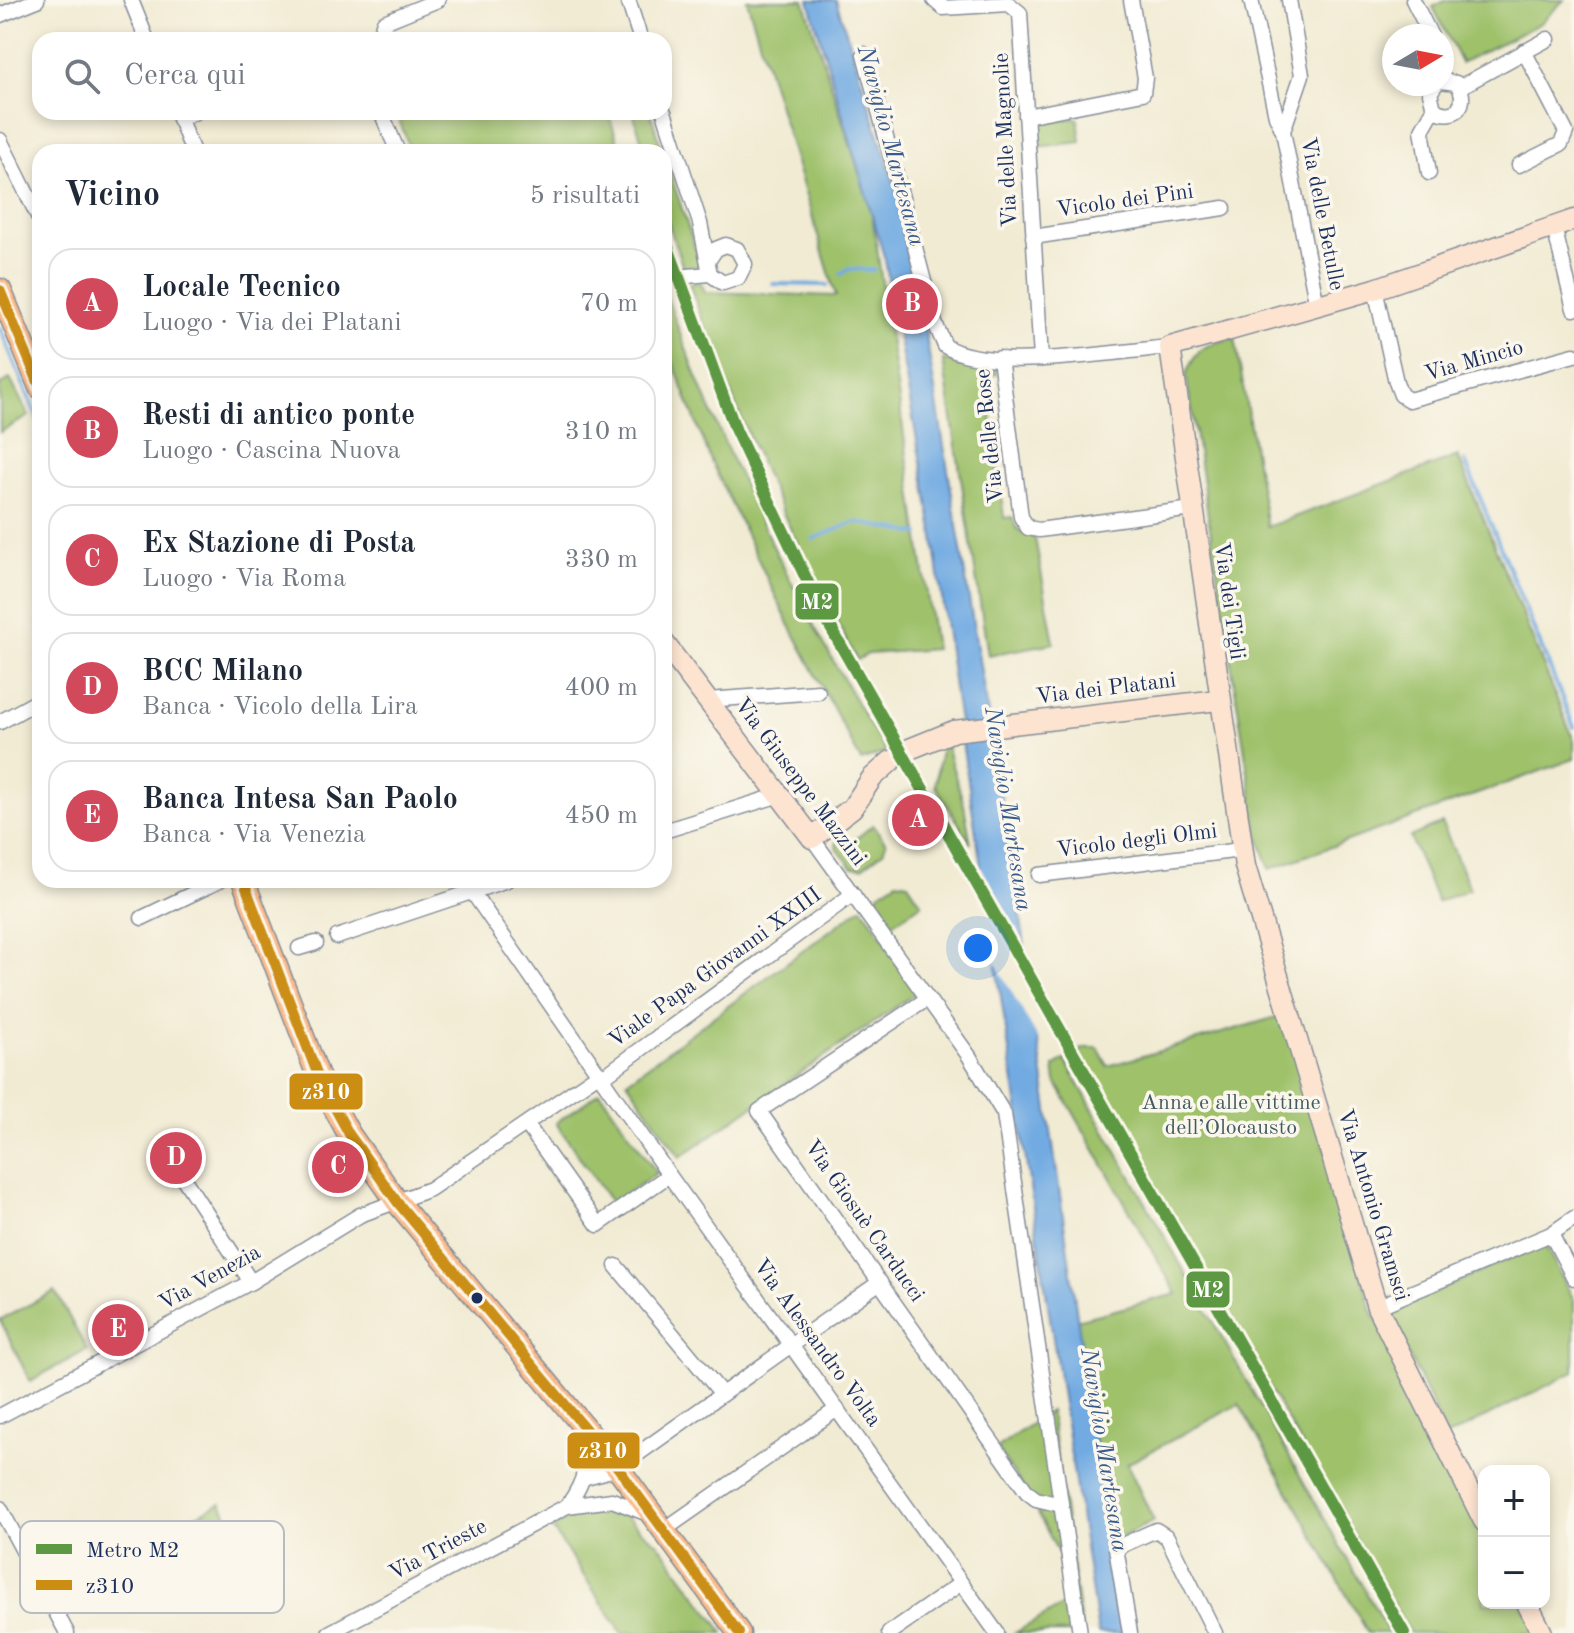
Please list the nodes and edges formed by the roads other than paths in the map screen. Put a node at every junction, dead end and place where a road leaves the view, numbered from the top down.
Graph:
1 (37, 0) edge
2 (131, 0) edge
3 (438, 0) edge
4 (628, 0) edge
5 (934, 0) edge
6 (1131, 0) edge
7 (1251, 0) edge
8 (1289, 0) edge
9 (1413, 0) edge
10 (0, 15) edge
11 (1425, 24) edge
12 (144, 32) edge
13 (381, 32) edge
14 (638, 32) edge
15 (1548, 39) dead end
16 (1524, 51) junction
17 (864, 54) dead end
18 (1454, 77) edge
19 (1454, 89) edge
20 (1431, 96) edge
21 (1434, 109) junction
22 (1026, 116) junction
23 (180, 120) edge
24 (384, 120) edge
25 (667, 120) edge
26 (1283, 131) junction
27 (0, 140) edge
28 (190, 144) edge
29 (395, 144) edge
30 (1519, 165) dead end
31 (1429, 173) dead end
32 (32, 204) edge
33 (1224, 208) dead end
34 (700, 223) junction
35 (1564, 223) edge
36 (1033, 237) junction
37 (720, 246) junction
38 (709, 268) junction
39 (672, 277) edge
40 (1375, 289) junction
41 (0, 290) edge
42 (1317, 306) junction
43 (1574, 309) edge
44 (1170, 347) junction
45 (1574, 355) edge
46 (1000, 358) junction
47 (1041, 359) junction
48 (32, 368) edge
49 (1192, 509) junction
50 (672, 654) edge
51 (818, 692) dead end
52 (707, 700) junction
53 (1218, 700) junction
54 (32, 704) edge
55 (0, 722) edge
56 (780, 795) junction
57 (672, 829) edge
58 (812, 838) junction
59 (1241, 850) junction
60 (1039, 875) dead end
61 (204, 888) edge
62 (248, 888) edge
63 (463, 888) edge
64 (469, 888) edge
65 (851, 890) junction
66 (142, 918) dead end
67 (337, 937) dead end
68 (316, 943) dead end
69 (287, 952) junction
70 (927, 999) junction
71 (600, 1073) junction
72 (527, 1125) junction
73 (180, 1173) dead end
74 (669, 1175) junction
75 (398, 1203) junction
76 (1574, 1218) edge
77 (1551, 1234) junction
78 (616, 1266) dead end
79 (1574, 1278) edge
80 (251, 1282) junction
81 (880, 1282) junction
82 (1377, 1307) junction
83 (792, 1345) junction
84 (722, 1394) junction
85 (837, 1409) junction
86 (0, 1416) edge
87 (576, 1417) junction
88 (618, 1468) junction
89 (586, 1477) junction
90 (599, 1499) junction
91 (1061, 1505) junction
92 (567, 1506) junction
93 (0, 1508) edge
94 (1478, 1509) edge
95 (660, 1523) junction
96 (20, 1545) edge
97 (960, 1584) junction
98 (1530, 1609) edge
99 (56, 1613) edge
100 (67, 1633) edge
101 (329, 1633) edge
102 (739, 1633) edge
103 (889, 1633) edge
104 (997, 1633) edge
105 (1080, 1633) edge
106 (1130, 1633) edge
107 (1215, 1633) edge
108 (1542, 1633) edge

1 - 10 street
2 - 12 street
3 - 13 street
4 - 14 street
5 - 22 street, Via delle Magnolie
6 - 22 street
7 - 26 street, Via delle Betulle
8 - 26 street, Via delle Betulle
9 - 11 street
15 - 16 street
16 - 18 street
16 - 30 street
17 - 46 street
19 - 21 street
20 - 21 street
21 - 31 street
22 - 36 street, Via delle Magnolie
23 - 28 street
24 - 29 street
25 - 34 street
26 - 42 street, Via delle Betulle
27 - 32 street
33 - 36 street, Vicolo dei Pini
34 - 37 street
34 - 38 street
35 - 40 street
35 - 43 street
36 - 47 street, Via delle Magnolie
37 - 38 street
37 - 38 street
38 - 39 street
40 - 42 street
40 - 45 street, Via Mincio
41 - 48 main road
42 - 44 street
44 - 47 street, Via delle Rose
44 - 49 street, Via dei Tigli
46 - 47 street, Via delle Rose
46 - 49 street, Via delle Rose
49 - 53 street, Via dei Tigli
50 - 52 street, Via Giuseppe Mazzini
51 - 52 street, Via Giuseppe Mazzini
52 - 56 street, Via Giuseppe Mazzini
53 - 58 street, Via dei Platani
53 - 59 street, Via Antonio Gramsci
54 - 55 street
56 - 57 street
56 - 58 street, Via Giuseppe Mazzini
58 - 65 street, Via Giuseppe Mazzini
59 - 60 street, Vicolo degli Olmi
59 - 82 street, Via Antonio Gramsci
61 - 66 street
62 - 69 main road
63 - 67 street
64 - 71 street, Via Alessandro Volta
65 - 70 street, Via Giuseppe Mazzini
65 - 71 street, Viale Papa Giovanni XXIII
68 - 69 street
69 - 75 main road
70 - 81 street, Via Giosuè Carducci
70 - 91 street, Via Giuseppe Mazzini
71 - 72 street, Viale Papa Giovanni XXIII
71 - 74 street, Via Alessandro Volta
72 - 74 street
72 - 75 street, Via Venezia
73 - 80 street
74 - 83 street, Via Alessandro Volta
75 - 80 street, Via Venezia
75 - 87 main road
76 - 77 street
77 - 79 street
77 - 82 street
78 - 84 street
80 - 86 street, Via Venezia
81 - 83 street
81 - 91 street, Via Giosuè Carducci
82 - 94 street, Via Antonio Gramsci
83 - 84 street
83 - 85 street, Via Alessandro Volta
84 - 88 street
85 - 95 street
85 - 97 street, Via Alessandro Volta
87 - 88 main road
87 - 89 street
88 - 89 street
88 - 90 street
88 - 95 main road
89 - 92 street, Via Trieste
90 - 92 street, Via Trieste
90 - 95 street, Via Trieste
91 - 105 street
92 - 101 street, Via Trieste
93 - 96 street
95 - 102 main road
97 - 103 street
97 - 104 street, Via Alessandro Volta
98 - 108 street
99 - 100 street
106 - 107 street

